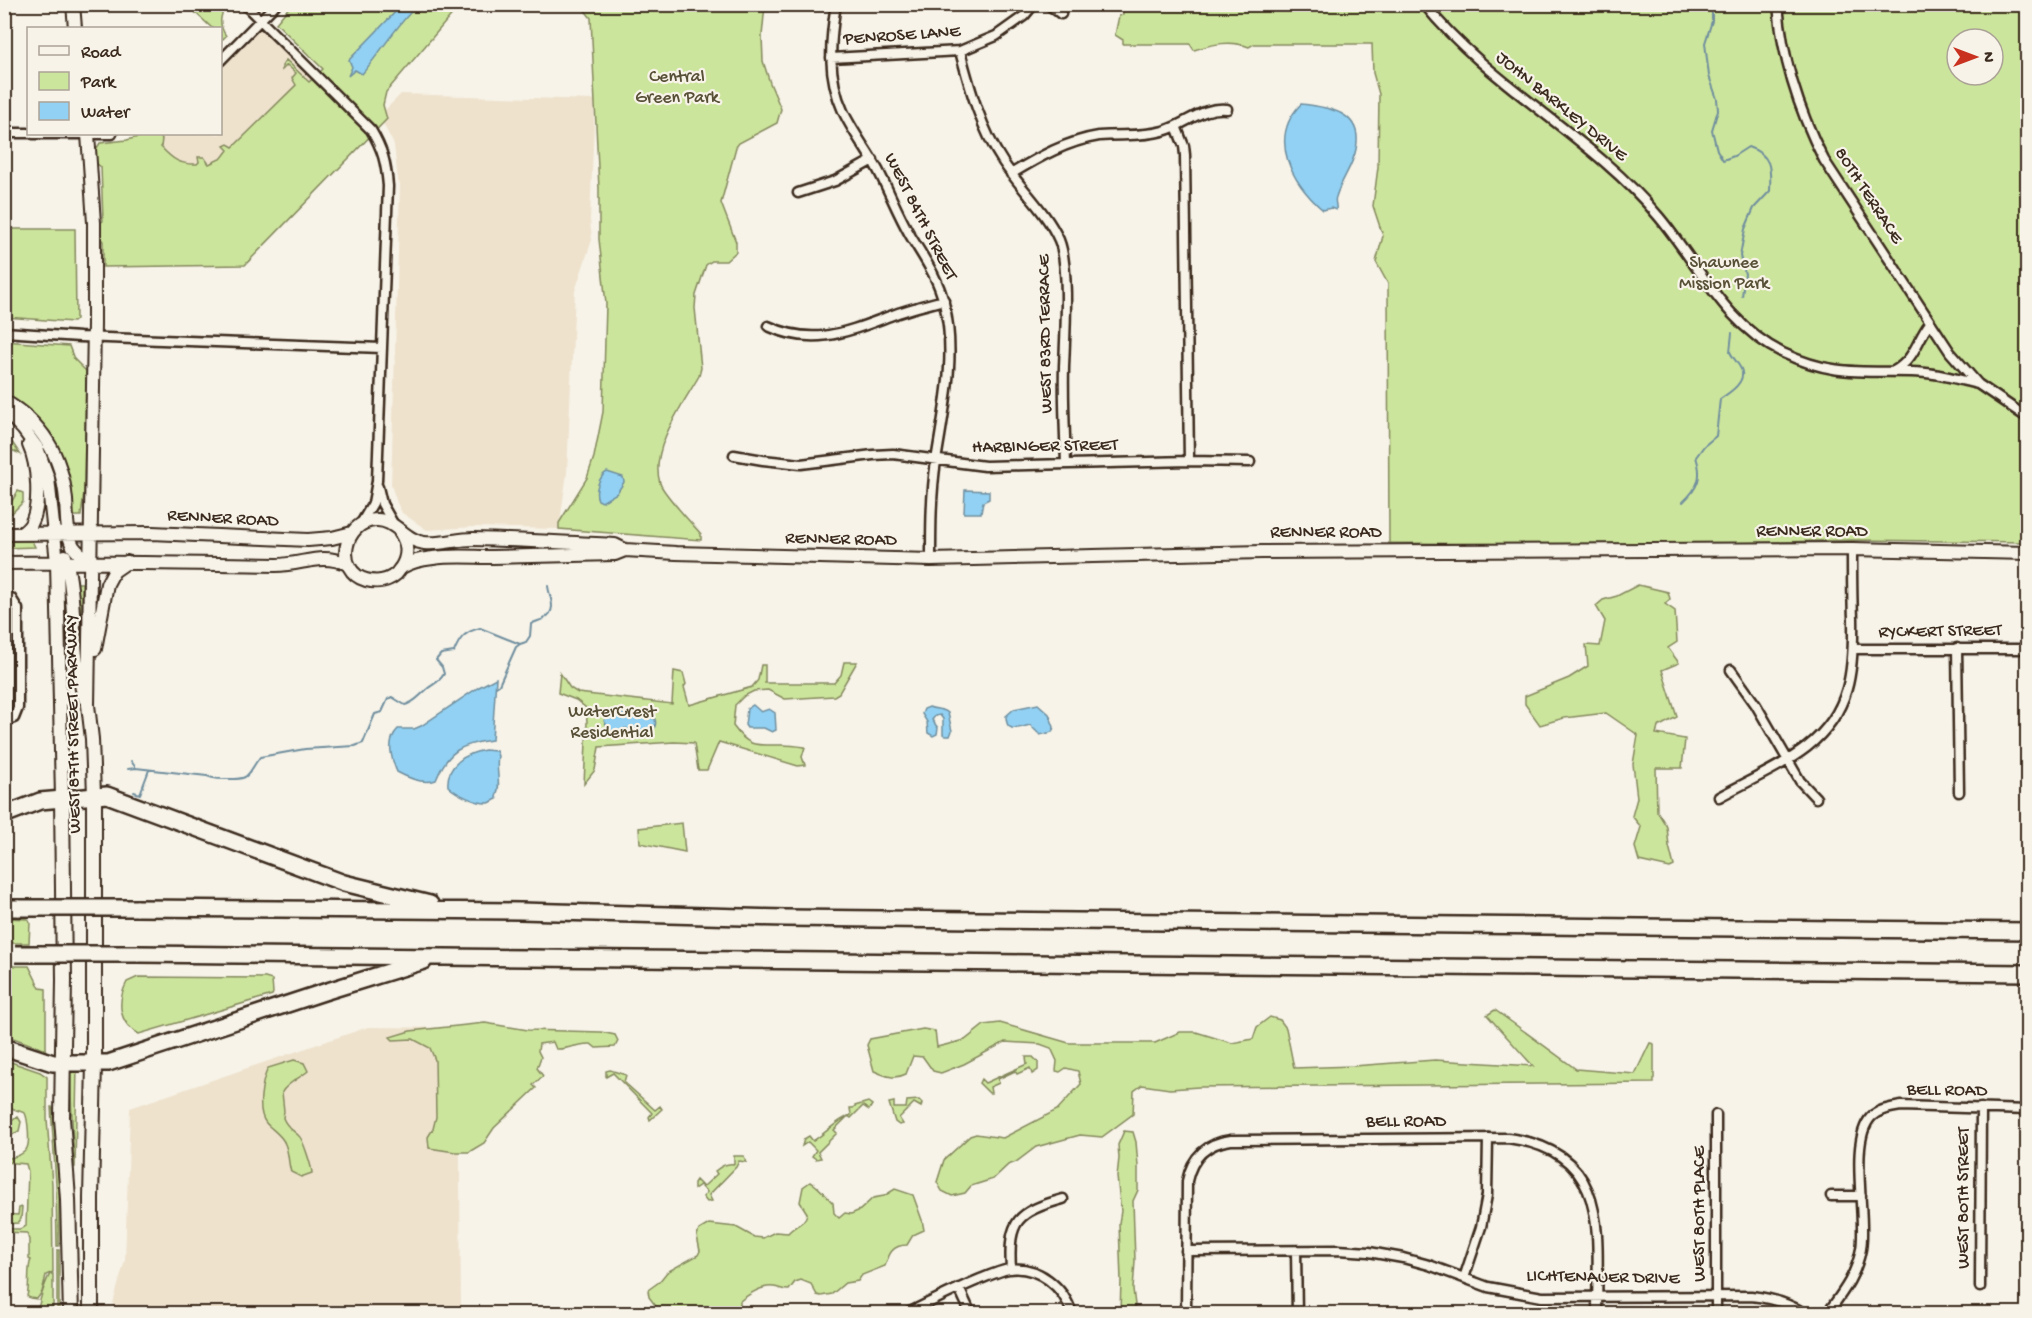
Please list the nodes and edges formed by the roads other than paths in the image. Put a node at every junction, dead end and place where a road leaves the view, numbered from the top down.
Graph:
1 (73, 4) edge
2 (244, 4) edge
3 (276, 4) edge
4 (836, 4) edge
5 (1034, 4) edge
6 (1048, 4) edge
7 (1424, 4) edge
8 (1778, 4) edge
9 (1061, 14) dead end
10 (260, 20) junction
11 (75, 27) edge
12 (960, 51) junction
13 (831, 58) junction
14 (222, 59) edge
15 (1227, 109) dead end
16 (1176, 126) junction
17 (4, 133) edge
18 (27, 133) edge
19 (88, 135) edge
20 (873, 160) junction
21 (1011, 174) junction
22 (798, 193) dead end
23 (944, 300) junction
24 (1930, 323) junction
25 (768, 326) dead end
26 (4, 332) edge
27 (94, 338) junction
28 (382, 348) junction
29 (1892, 372) junction
30 (1978, 384) junction
31 (4, 401) edge
32 (4, 409) edge
33 (4, 415) edge
34 (2028, 418) edge
35 (734, 455) dead end
36 (936, 460) junction
37 (1189, 461) junction
38 (1250, 462) dead end
39 (1066, 464) junction
40 (377, 481) junction
41 (356, 529) junction
42 (397, 529) junction
43 (55, 533) junction
44 (69, 533) junction
45 (92, 533) junction
46 (4, 534) edge
47 (21, 534) junction
48 (1852, 549) junction
49 (625, 550) junction
50 (2028, 554) edge
51 (931, 560) junction
52 (62, 562) junction
53 (90, 562) junction
54 (127, 562) junction
55 (4, 563) edge
56 (348, 564) junction
57 (401, 568) junction
58 (4, 597) edge
59 (1958, 648) junction
60 (1853, 649) junction
61 (2028, 649) edge
62 (1731, 670) dead end
63 (88, 685) junction
64 (88, 705) junction
65 (4, 721) edge
66 (1787, 760) junction
67 (1959, 792) dead end
68 (94, 795) junction
69 (1719, 797) dead end
70 (62, 798) junction
71 (1816, 798) dead end
72 (4, 815) edge
73 (12, 908) edge
74 (455, 910) junction
75 (2028, 931) edge
76 (10, 954) edge
77 (436, 957) junction
78 (2028, 974) edge
79 (4, 1047) edge
80 (64, 1063) junction
81 (94, 1063) junction
82 (1981, 1108) junction
83 (2028, 1110) edge
84 (1716, 1115) dead end
85 (1488, 1138) junction
86 (1831, 1196) dead end
87 (1861, 1196) junction
88 (1063, 1200) dead end
89 (1186, 1251) junction
90 (1296, 1251) junction
91 (1011, 1269) junction
92 (1464, 1278) junction
93 (1980, 1287) dead end
94 (959, 1288) junction
95 (1597, 1296) junction
96 (1717, 1296) junction
97 (71, 1314) edge
98 (91, 1314) edge
99 (906, 1314) edge
100 (971, 1314) edge
101 (1072, 1314) edge
102 (1186, 1314) edge
103 (1297, 1314) edge
104 (1597, 1314) edge
105 (1716, 1314) edge
106 (1806, 1314) edge
107 (1827, 1314) edge

1 - 11 main road
2 - 10 street
3 - 10 street
4 - 13 street, WEST 84TH STREET
5 - 12 street, PENROSE LANE
6 - 9 street
7 - 29 street, JOHN BARKLEY DRIVE
8 - 24 street, 80TH TERRACE
10 - 14 street
10 - 28 street
12 - 13 street, PENROSE LANE
12 - 21 street, WEST 83RD TERRACE
13 - 20 street, WEST 84TH STREET
15 - 16 street
16 - 21 street
16 - 37 street
17 - 18 street
19 - 27 main road, WEST 87TH STREET PARKWAY
20 - 22 street
20 - 23 street, WEST 84TH STREET
21 - 39 street, WEST 83RD TERRACE
23 - 25 street
23 - 36 street, WEST 84TH STREET
24 - 29 street
24 - 30 street, 80TH TERRACE
26 - 27 street
27 - 28 street
27 - 45 main road, WEST 87TH STREET PARKWAY
28 - 40 street
29 - 30 street, JOHN BARKLEY DRIVE
30 - 34 street
31 - 44 main road
32 - 43 main road, WEST 87TH STREET PARKWAY
33 - 47 main road
35 - 36 street, HARBINGER STREET
36 - 39 street, HARBINGER STREET
36 - 51 street, WEST 84TH STREET
37 - 38 street, HARBINGER STREET
37 - 39 street, HARBINGER STREET
40 - 41 street
40 - 42 street
41 - 42 main road, RENNER ROAD
41 - 45 main road, RENNER ROAD
41 - 56 main road
42 - 49 main road, RENNER ROAD
42 - 57 main road
43 - 44 main road, RENNER ROAD
43 - 47 main road, RENNER ROAD
43 - 52 main road, WEST 87TH STREET PARKWAY
44 - 45 main road, RENNER ROAD
44 - 53 main road
45 - 53 main road, WEST 87TH STREET PARKWAY
46 - 47 main road, RENNER ROAD
48 - 50 main road, RENNER ROAD
48 - 51 main road, RENNER ROAD
48 - 60 street
49 - 51 main road, RENNER ROAD
49 - 57 main road, RENNER ROAD
52 - 53 main road, RENNER ROAD
52 - 55 main road, RENNER ROAD
52 - 64 main road
52 - 70 main road, WEST 87TH STREET PARKWAY
53 - 54 main road, RENNER ROAD
53 - 63 main road, WEST 87TH STREET PARKWAY
54 - 56 main road, RENNER ROAD
54 - 63 main road
56 - 57 main road, RENNER ROAD
58 - 65 street
59 - 60 street, RYCKERT STREET
59 - 61 street, RYCKERT STREET
59 - 67 street
60 - 66 street
62 - 66 street
63 - 64 main road, WEST 87TH STREET PARKWAY
64 - 68 main road, WEST 87TH STREET PARKWAY
66 - 69 street
66 - 71 street
68 - 70 highway
68 - 74 highway
68 - 81 main road, WEST 87TH STREET PARKWAY
70 - 72 highway
70 - 80 main road, WEST 87TH STREET PARKWAY
73 - 74 highway, bridge
74 - 75 highway
76 - 77 highway, bridge
77 - 78 highway
77 - 81 highway
79 - 80 highway
80 - 81 highway
80 - 97 main road, WEST 87TH STREET PARKWAY
81 - 98 main road, WEST 87TH STREET PARKWAY
82 - 83 street, BELL ROAD
82 - 87 street, BELL ROAD
82 - 93 street, WEST 80TH STREET
84 - 96 street, WEST 80TH PLACE
85 - 89 street, BELL ROAD
85 - 92 street
85 - 95 street, BELL ROAD
86 - 87 street
87 - 107 street
88 - 91 street
89 - 90 street, LICHTENAUER DRIVE
89 - 102 street, BELL ROAD
90 - 92 street, LICHTENAUER DRIVE
90 - 103 street
91 - 94 street
91 - 101 street
92 - 95 street, LICHTENAUER DRIVE
94 - 99 street
94 - 100 street
95 - 96 street, LICHTENAUER DRIVE
95 - 104 street, BELL ROAD
96 - 105 street, WEST 80TH PLACE
96 - 106 street, LICHTENAUER DRIVE

